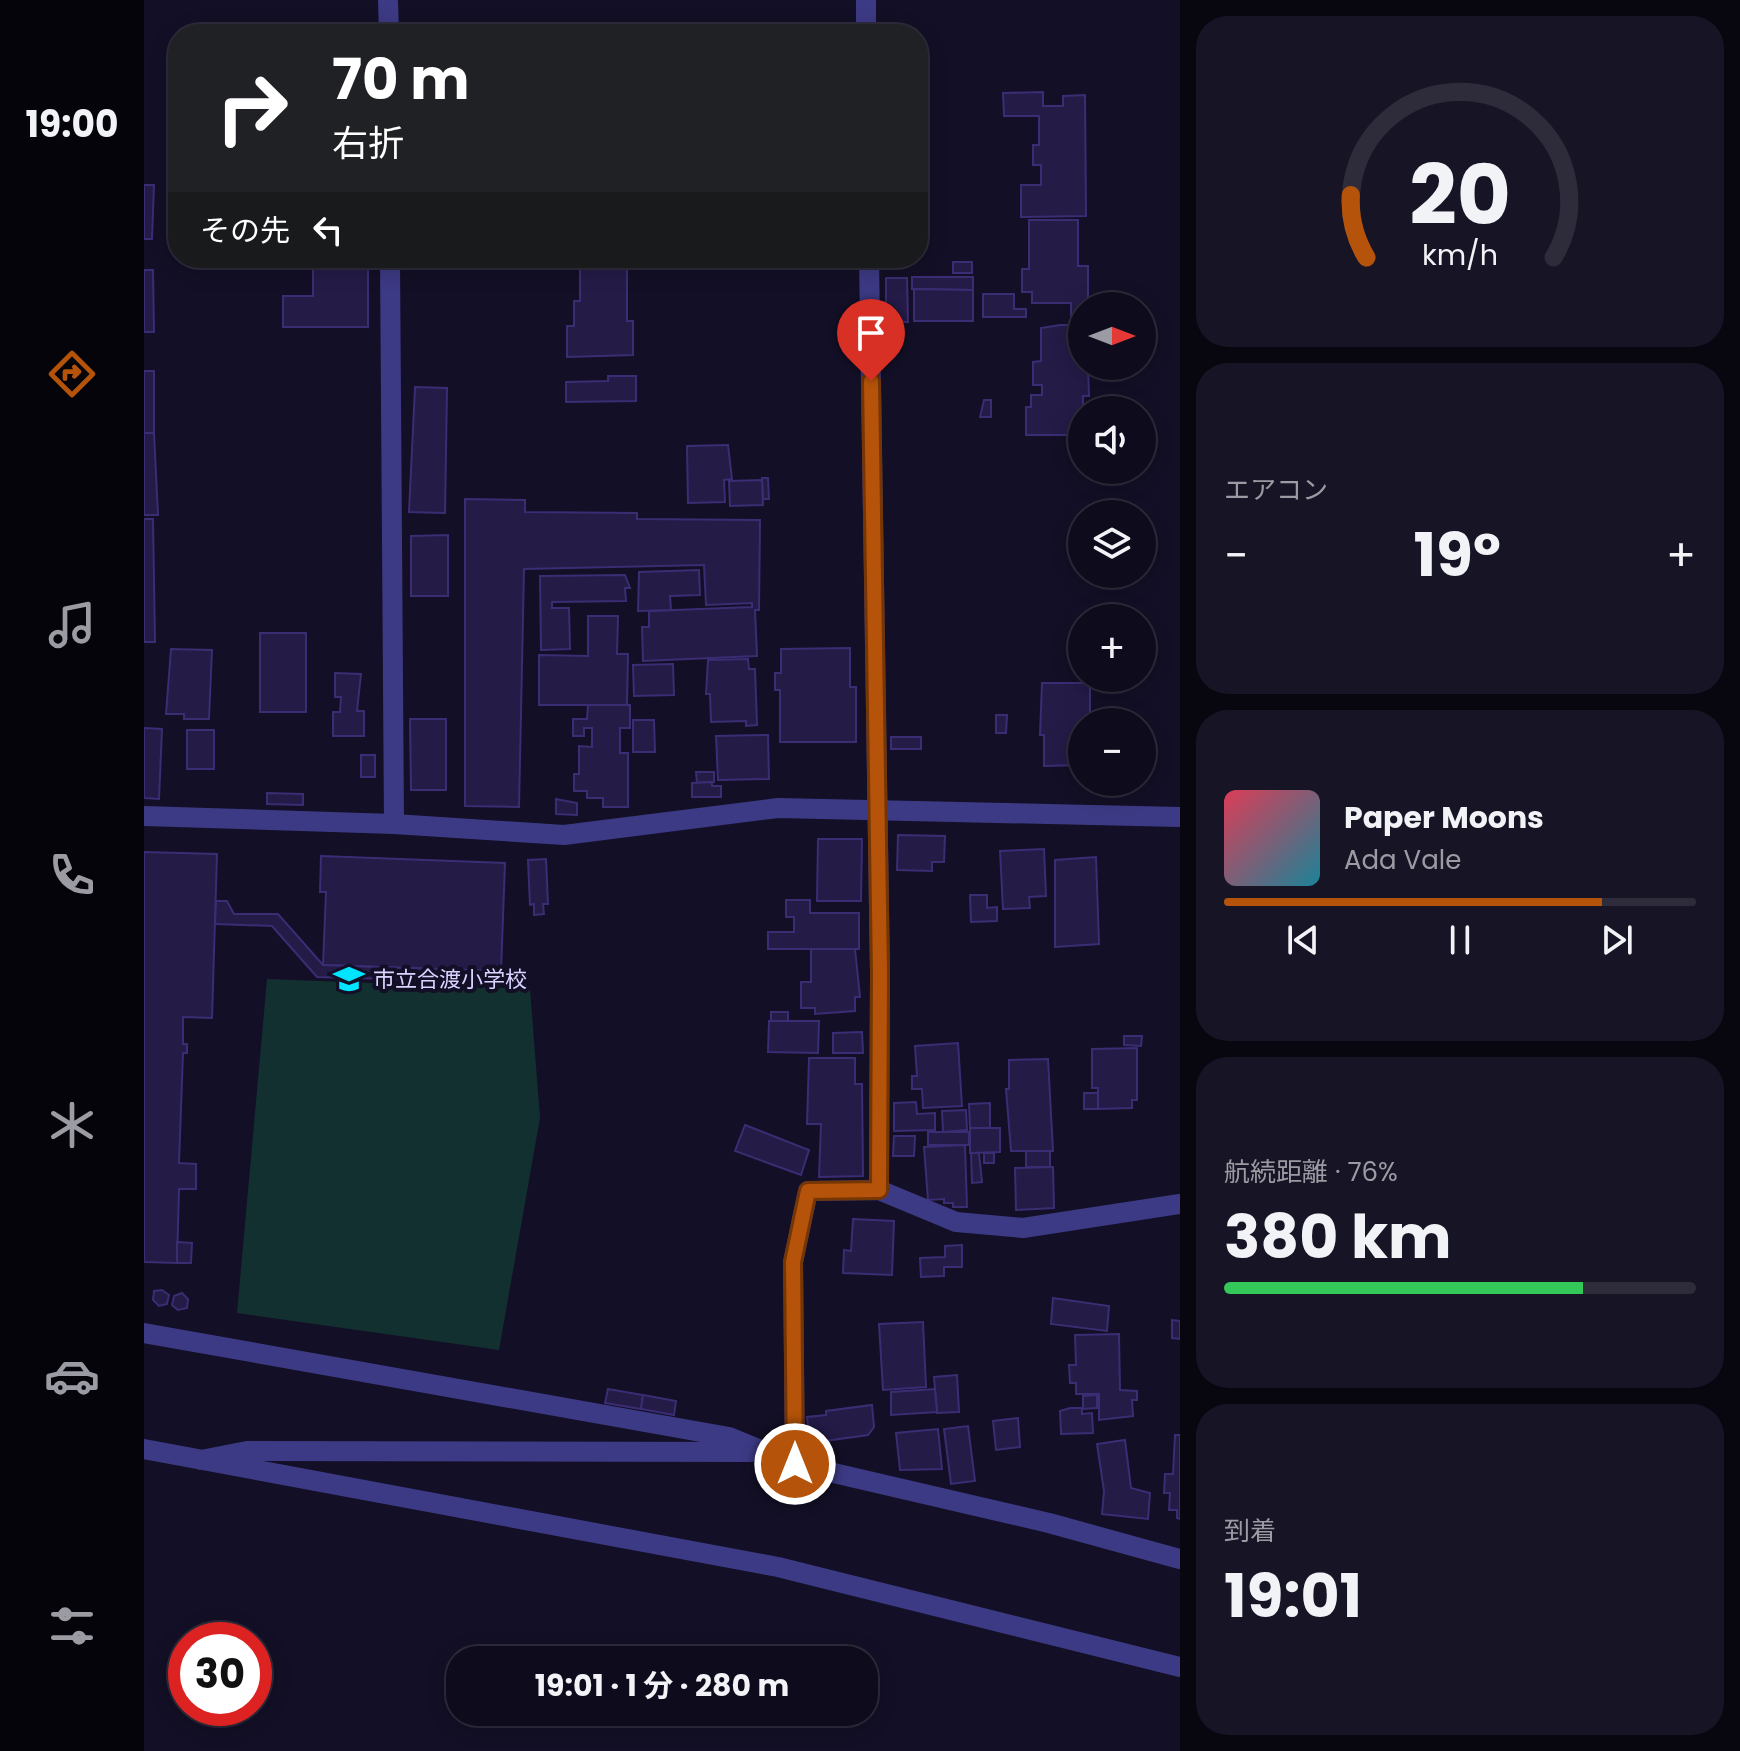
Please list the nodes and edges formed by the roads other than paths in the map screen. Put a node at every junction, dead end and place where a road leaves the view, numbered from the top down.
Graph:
1 (388, 0) edge
2 (866, 0) edge
3 (389, 24) edge
4 (866, 24) edge
5 (390, 268) edge
6 (869, 268) edge
7 (876, 811) junction
8 (144, 816) edge
9 (1180, 817) edge
10 (394, 824) junction
11 (879, 1190) junction
12 (1180, 1204) edge
13 (144, 1333) edge
14 (144, 1449) edge
15 (763, 1452) junction
16 (197, 1460) junction
17 (795, 1464) junction
18 (1180, 1559) edge
19 (1180, 1667) edge

1 - 3 street
2 - 4 street
5 - 10 street
6 - 7 street
7 - 9 street
7 - 10 street
7 - 11 street
8 - 10 street
11 - 12 street
11 - 17 street
13 - 15 street
14 - 16 street
15 - 16 street
15 - 17 street
16 - 19 street
17 - 18 street

